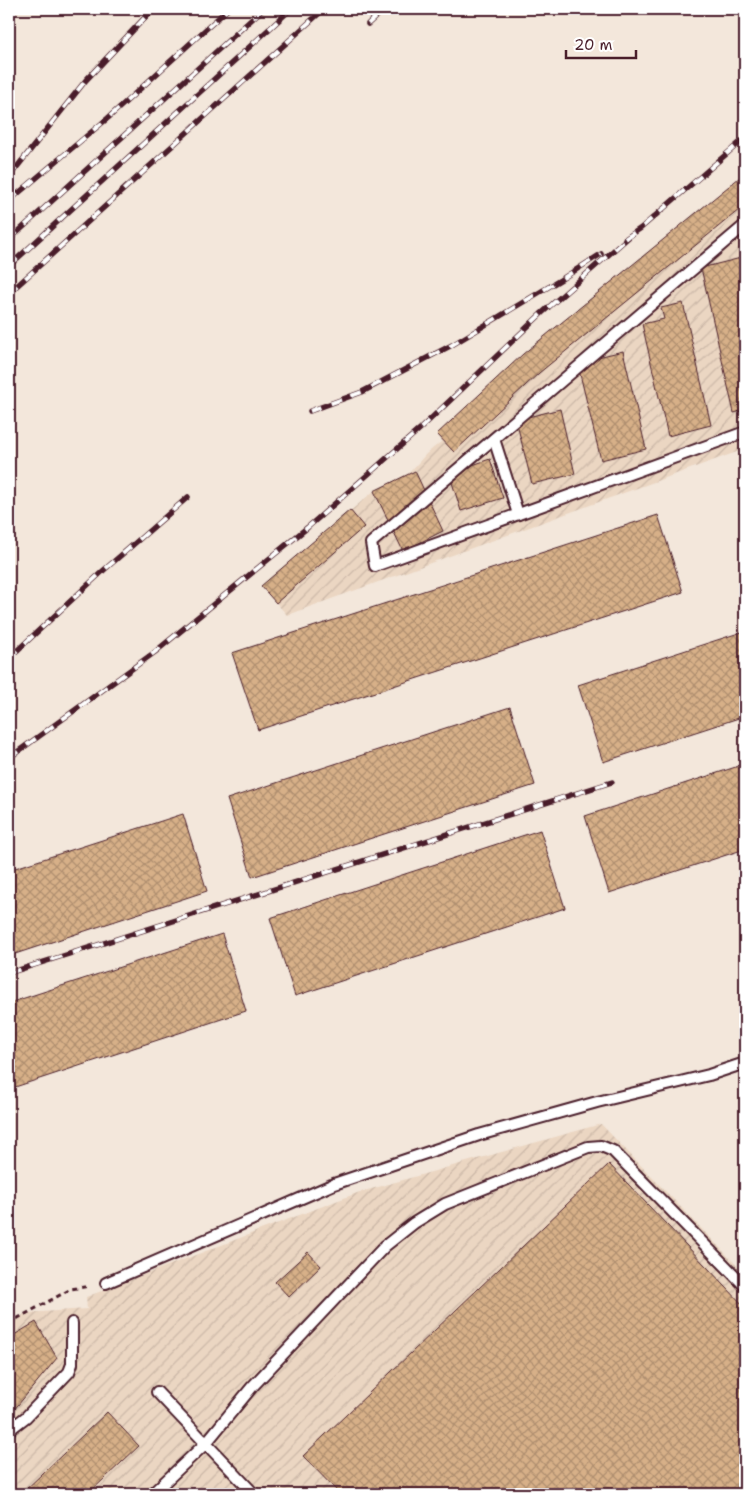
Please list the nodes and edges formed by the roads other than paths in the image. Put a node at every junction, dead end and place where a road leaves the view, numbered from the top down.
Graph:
1 (745, 224) edge
2 (745, 432) edge
3 (494, 439) junction
4 (518, 514) junction
5 (745, 1063) edge
6 (106, 1283) road end
7 (745, 1286) edge
8 (72, 1323) dead end
9 (157, 1392) dead end
10 (9, 1430) edge
11 (206, 1444) junction
12 (152, 1494) edge
13 (254, 1494) edge

1 - 3 lane
2 - 4 lane
3 - 4 lane
3 - 4 lane
5 - 6 lane
7 - 11 lane
8 - 10 lane
9 - 11 lane
11 - 12 lane
11 - 13 lane

